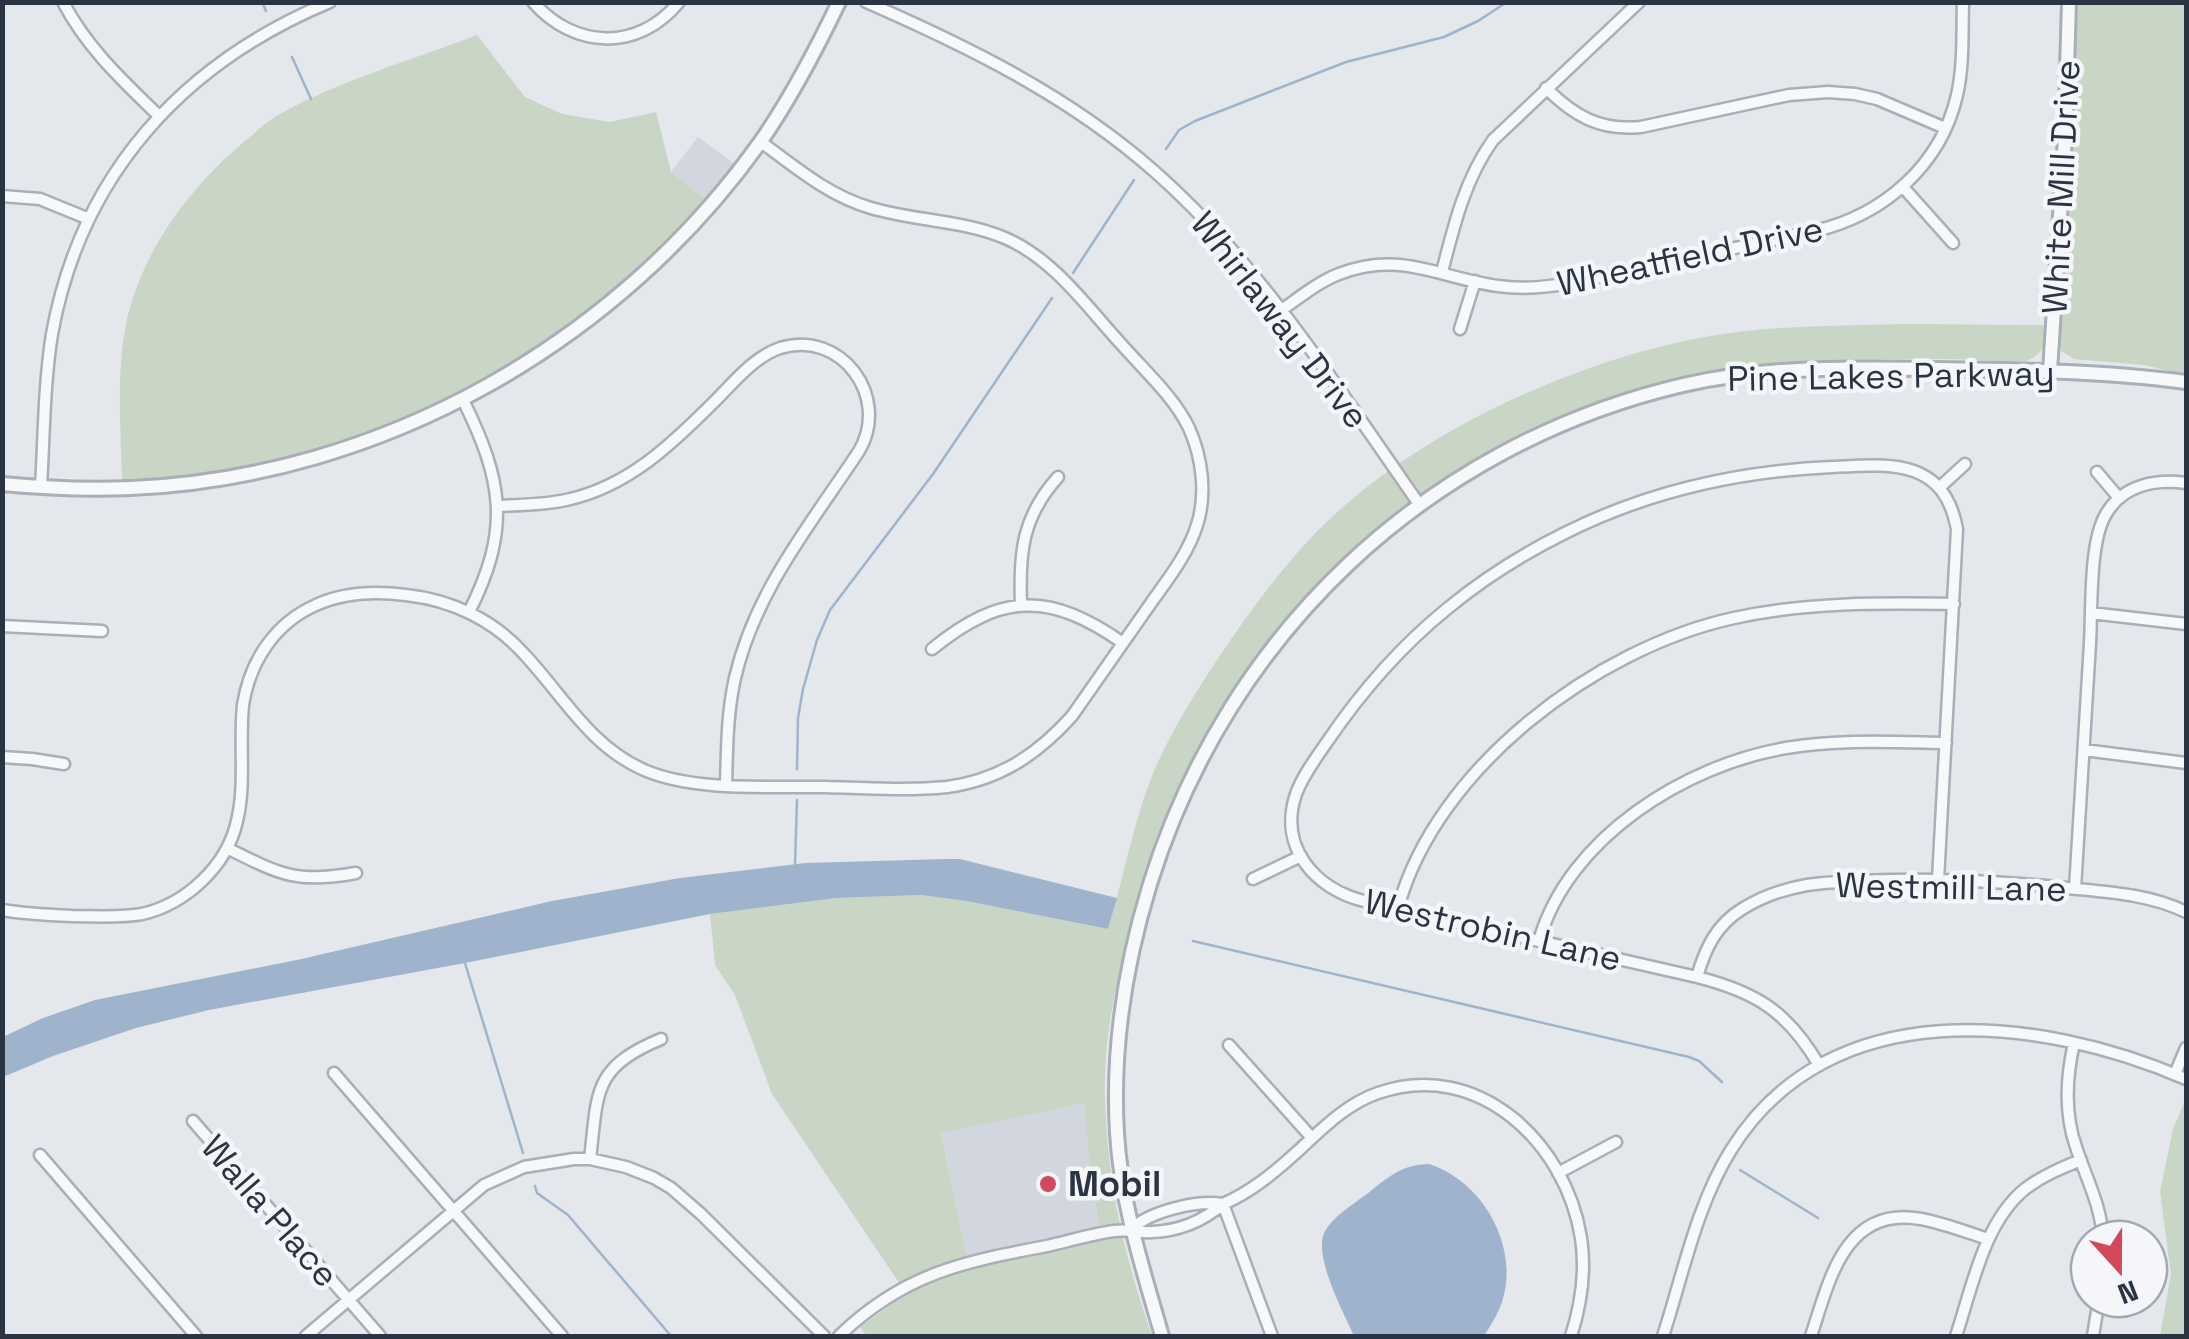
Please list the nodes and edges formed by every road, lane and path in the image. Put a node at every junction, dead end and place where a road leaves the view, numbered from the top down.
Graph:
1 (63, 2) edge
2 (330, 2) edge
3 (532, 2) edge
4 (678, 2) edge
5 (838, 2) edge
6 (866, 2) edge
7 (1639, 2) edge
8 (1962, 2) edge
9 (2069, 2) edge
10 (1546, 88) junction
11 (159, 116) junction
12 (1945, 128) junction
13 (761, 142) junction
14 (1903, 187) junction
15 (2, 196) edge
16 (88, 219) junction
17 (1953, 243) dead end
18 (1442, 272) junction
19 (1475, 281) junction
20 (1280, 311) junction
21 (1460, 328) dead end
22 (2050, 372) junction
23 (2186, 382) edge
24 (463, 400) junction
25 (1965, 464) dead end
26 (2097, 472) dead end
27 (1058, 477) dead end
28 (2, 484) edge
29 (2186, 484) edge
30 (40, 487) junction
31 (1940, 487) junction
32 (2120, 498) junction
33 (1419, 504) junction
34 (497, 506) junction
35 (1021, 604) junction
36 (1954, 604) junction
37 (470, 612) junction
38 (2092, 613) junction
39 (2186, 624) edge
40 (2, 626) edge
41 (102, 631) dead end
42 (1123, 643) junction
43 (932, 649) dead end
44 (1946, 743) junction
45 (2084, 750) junction
46 (2, 757) edge
47 (64, 764) dead end
48 (2186, 764) edge
49 (726, 785) junction
50 (227, 848) junction
51 (1301, 856) junction
52 (356, 873) dead end
53 (1253, 879) dead end
54 (1938, 880) junction
55 (2075, 889) junction
56 (1398, 908) junction
57 (2, 910) edge
58 (2186, 912) edge
59 (1539, 941) junction
60 (1697, 977) junction
61 (661, 1040) dead end
62 (2074, 1044) junction
63 (1229, 1045) dead end
64 (2186, 1048) edge
65 (1819, 1065) junction
66 (334, 1072) dead end
67 (2175, 1074) junction
68 (2186, 1079) edge
69 (192, 1122) dead end
70 (1312, 1138) junction
71 (1616, 1142) dead end
72 (40, 1156) dead end
73 (590, 1159) junction
74 (2081, 1160) junction
75 (1558, 1173) junction
76 (1223, 1204) junction
77 (452, 1210) junction
78 (2100, 1219) edge
79 (1132, 1228) junction
80 (1988, 1239) junction
81 (348, 1300) junction
82 (196, 1336) edge
83 (306, 1336) edge
84 (380, 1336) edge
85 (562, 1336) edge
86 (824, 1336) edge
87 (839, 1336) edge
88 (1162, 1336) edge
89 (1272, 1336) edge
90 (1571, 1336) edge
91 (1662, 1336) edge
92 (1811, 1336) edge
93 (1956, 1336) edge

1 - 11 street
2 - 11 street
3 - 4 street
5 - 13 street
6 - 20 street, Whirlaway Drive
7 - 10 street
8 - 12 street, Wheatfield Drive
9 - 22 street, White Mill Drive
10 - 12 street
10 - 18 street
11 - 16 street
12 - 14 street, Wheatfield Drive
13 - 24 street
13 - 42 street
14 - 17 street
14 - 19 street, Wheatfield Drive
15 - 16 street
16 - 30 street
18 - 19 street, Wheatfield Drive
18 - 20 street, Wheatfield Drive
19 - 21 street
20 - 33 street, Whirlaway Drive
22 - 23 street, Pine Lakes Parkway
22 - 33 street, Pine Lakes Parkway
24 - 30 street
24 - 34 street
25 - 31 street
26 - 32 street
27 - 35 street
28 - 30 street
29 - 32 street
31 - 36 street
31 - 51 street
32 - 38 street
33 - 79 street, Pine Lakes Parkway
34 - 37 street
34 - 49 street
35 - 42 street
35 - 43 street
36 - 44 street
36 - 56 street
37 - 49 street
37 - 50 street
38 - 39 street
38 - 45 street
40 - 41 street
42 - 49 street
44 - 54 street
44 - 59 street
45 - 48 street
45 - 55 street
46 - 47 street
50 - 52 street
50 - 57 street
51 - 53 street
51 - 56 street, Westrobin Lane
54 - 55 street, Westmill Lane
54 - 60 street, Westmill Lane
55 - 58 street, Westmill Lane
56 - 59 street, Westrobin Lane
59 - 60 street, Westrobin Lane
60 - 65 street, Westrobin Lane
61 - 73 street
62 - 65 street
62 - 67 street
62 - 74 street
63 - 70 street
64 - 67 street
65 - 91 street
66 - 77 street
67 - 68 street
69 - 81 street, Walla Place
70 - 75 street
70 - 76 street
71 - 75 street
72 - 82 street
73 - 77 street
73 - 86 street
74 - 78 street
74 - 80 street
75 - 90 street
76 - 79 street
76 - 79 street
76 - 89 street
77 - 81 street
77 - 85 street
79 - 87 street
79 - 88 street, Pine Lakes Parkway
80 - 92 street
80 - 93 street
81 - 83 street
81 - 84 street, Walla Place

